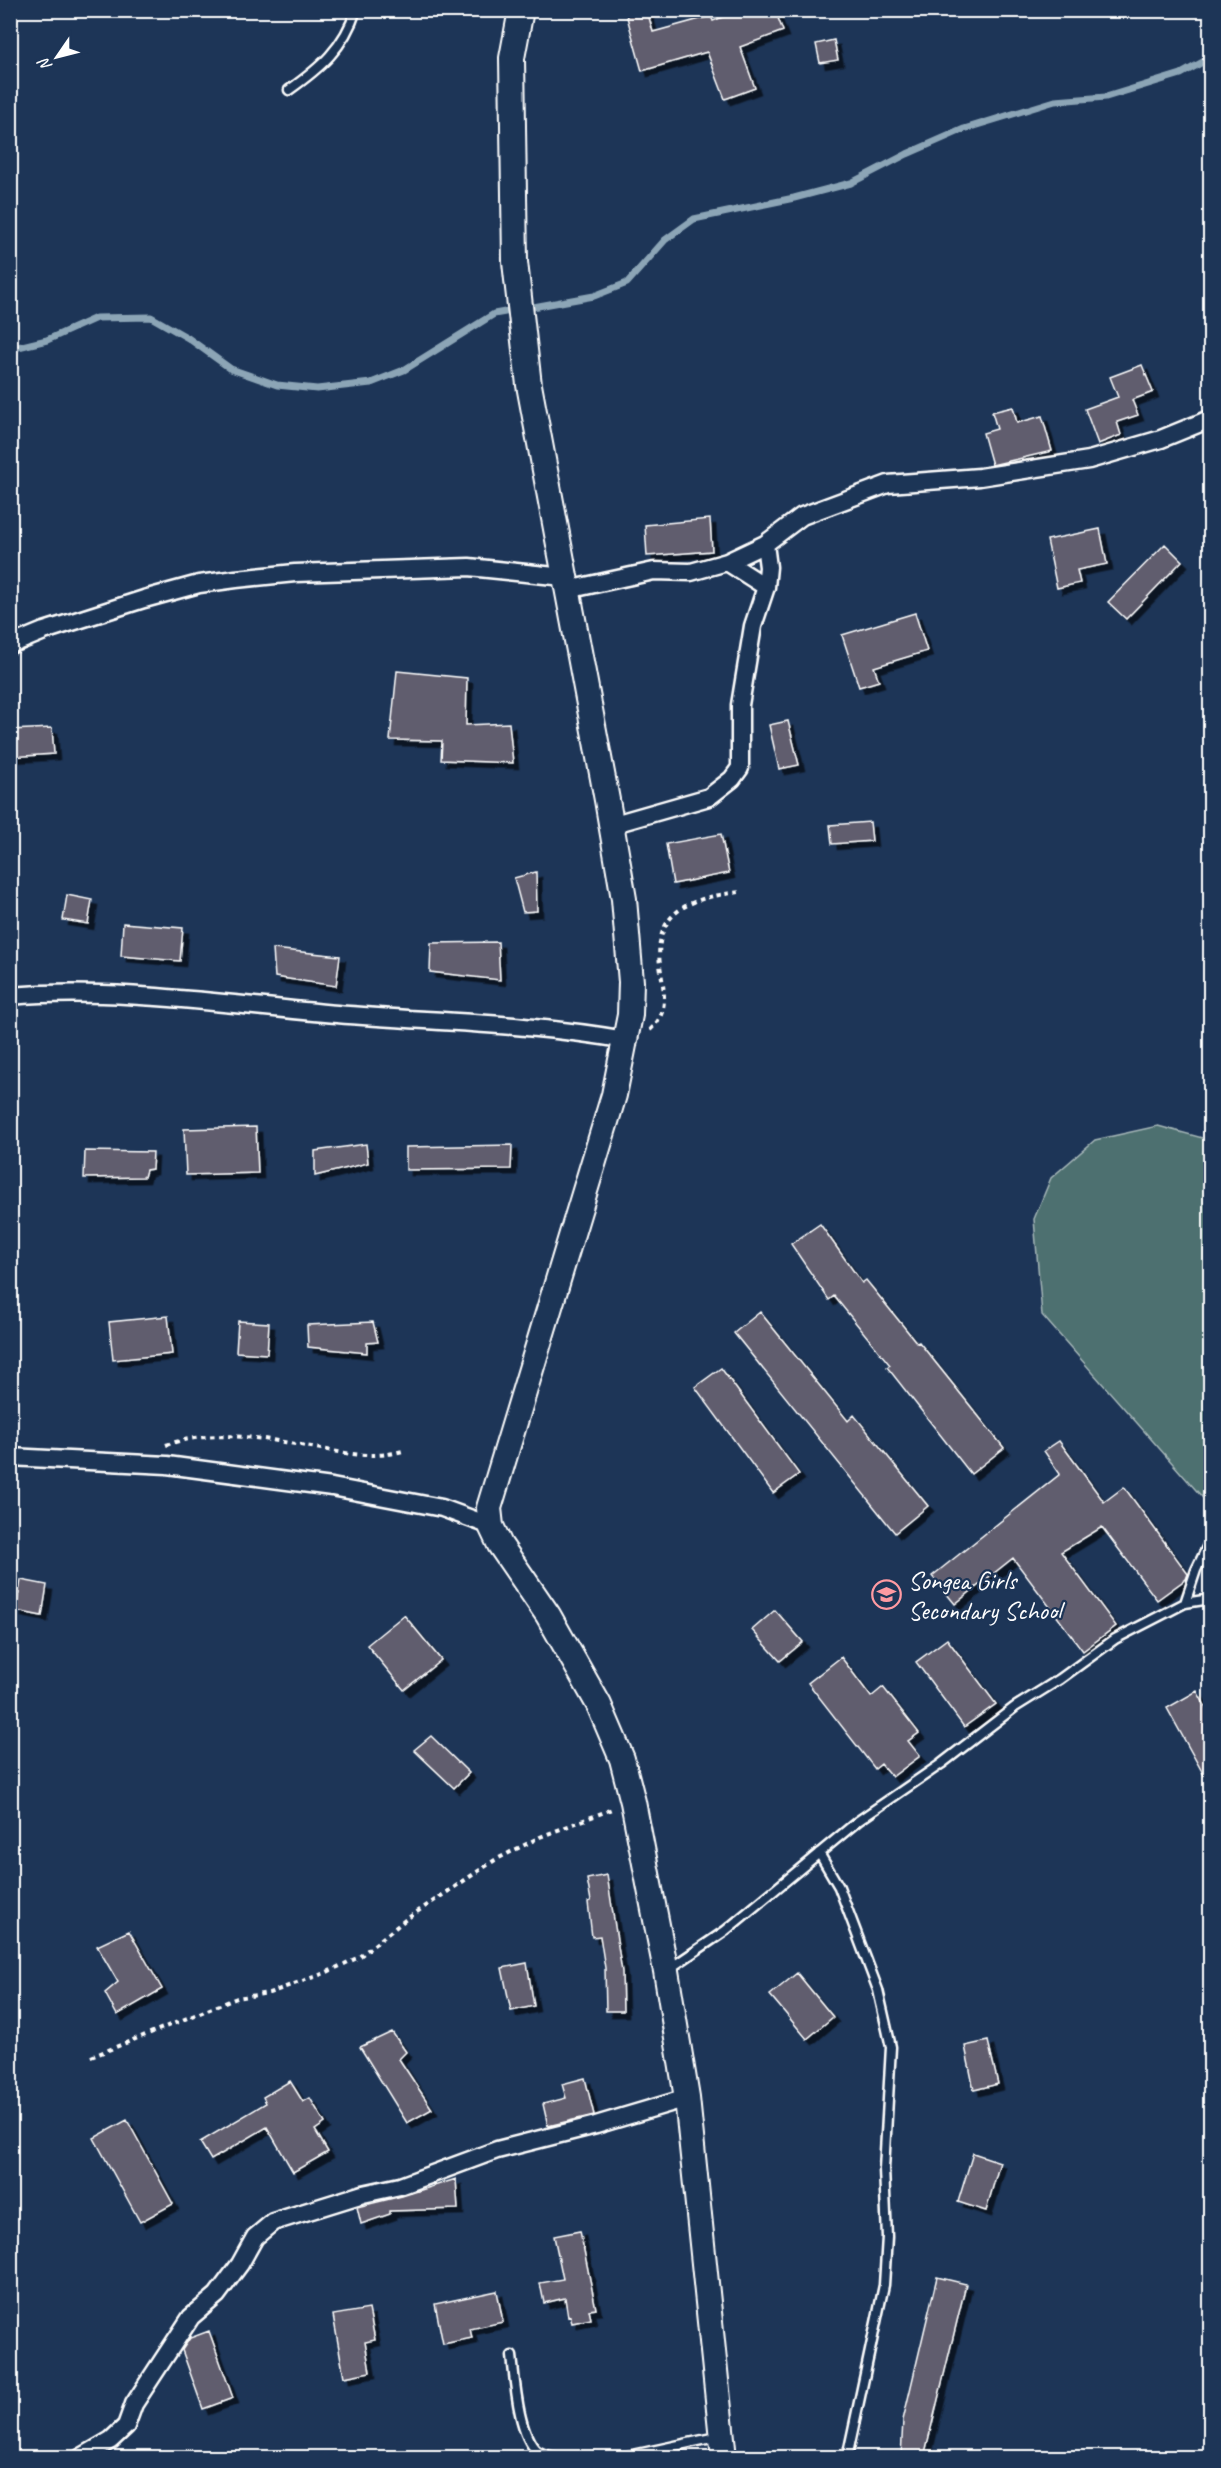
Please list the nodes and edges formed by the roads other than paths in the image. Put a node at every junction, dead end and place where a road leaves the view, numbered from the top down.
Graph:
1 (356, 10) edge
2 (521, 10) edge
3 (289, 90) dead end
4 (1210, 418) edge
5 (765, 544) junction
6 (727, 562) junction
7 (565, 584) junction
8 (766, 587) junction
9 (10, 645) edge
10 (611, 825) junction
11 (10, 996) edge
12 (626, 1039) junction
13 (10, 1457) edge
14 (491, 1526) junction
15 (1210, 1541) edge
16 (1210, 1599) edge
17 (1185, 1603) junction
18 (819, 1853) junction
19 (666, 1971) junction
20 (687, 2098) junction
21 (512, 2356) dead end
22 (723, 2447) edge
23 (80, 2457) edge
24 (560, 2457) edge
25 (619, 2457) edge
26 (848, 2457) edge

1 - 3 lane
2 - 7 street
4 - 5 street
5 - 6 street
5 - 8 street
6 - 7 street
6 - 8 street
7 - 9 street
7 - 10 street
8 - 10 street
10 - 12 street
11 - 12 street
12 - 14 street
13 - 14 street
14 - 19 street
15 - 17 lane
16 - 17 lane
17 - 18 lane
18 - 19 lane
18 - 26 lane
19 - 20 street
20 - 22 street
20 - 23 street
21 - 24 lane
22 - 25 lane

